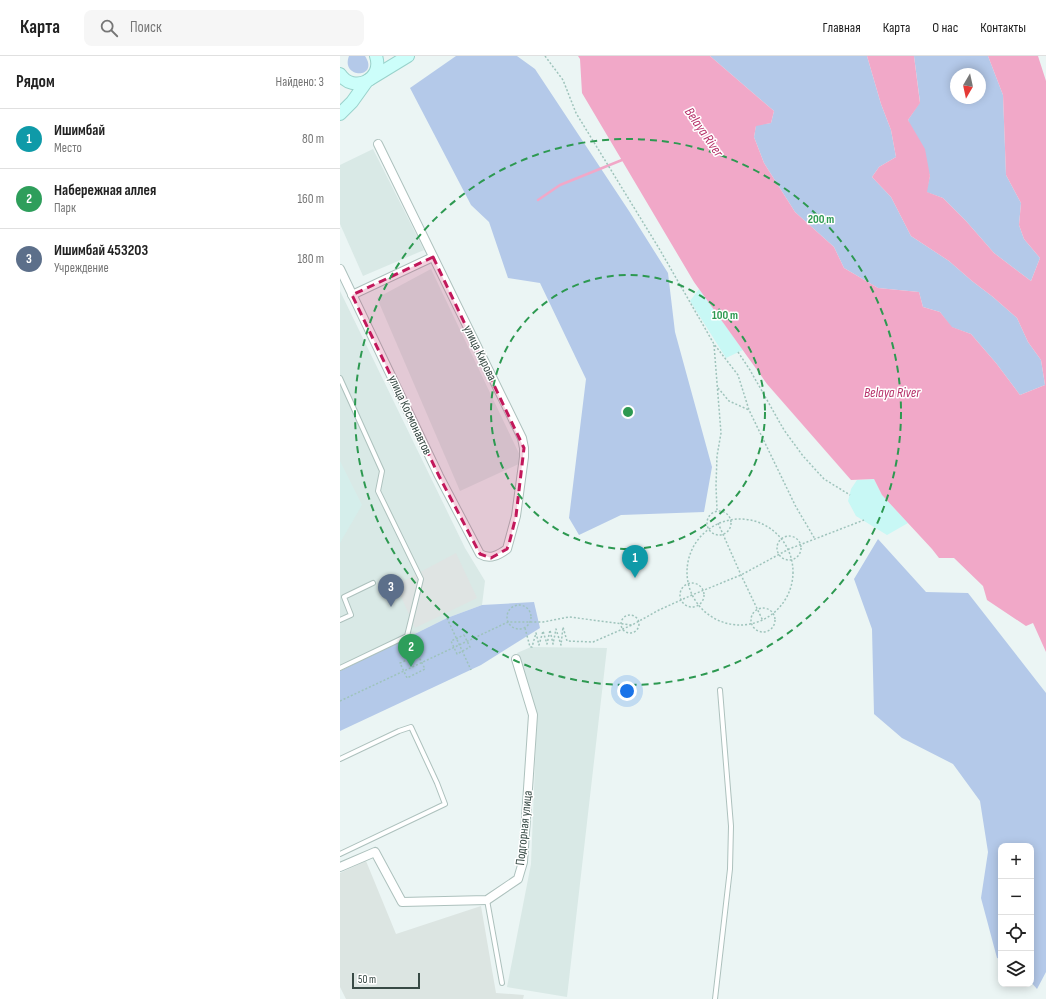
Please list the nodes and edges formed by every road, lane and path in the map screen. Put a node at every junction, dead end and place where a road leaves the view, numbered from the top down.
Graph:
1 (376, 56) edge
2 (408, 56) edge
3 (545, 56) edge
4 (340, 74) edge
5 (367, 81) junction
6 (340, 114) edge
7 (378, 144) dead end
8 (433, 257) junction
9 (340, 269) edge
10 (352, 295) junction
11 (714, 344) junction
12 (738, 352) dead end
13 (340, 378) edge
14 (718, 388) junction
15 (750, 410) junction
16 (850, 495) dead end
17 (717, 510) junction
18 (731, 519) junction
19 (864, 520) dead end
20 (718, 523) junction
21 (708, 529) junction
22 (723, 534) junction
23 (781, 538) junction
24 (814, 539) junction
25 (800, 544) junction
26 (789, 549) junction
27 (778, 555) junction
28 (485, 557) joint
29 (792, 560) junction
30 (741, 575) junction
31 (373, 583) dead end
32 (688, 584) junction
33 (703, 590) junction
34 (692, 595) junction
35 (681, 600) junction
36 (698, 606) junction
37 (757, 609) junction
38 (774, 614) junction
39 (447, 618) dead end
40 (340, 620) edge
41 (638, 621) junction
42 (763, 621) junction
43 (508, 622) junction
44 (530, 622) junction
45 (621, 623) junction
46 (632, 625) junction
47 (751, 625) junction
48 (525, 628) junction
49 (623, 629) junction
50 (456, 639) junction
51 (467, 641) junction
52 (459, 645) junction
53 (454, 647) junction
54 (462, 651) junction
55 (516, 659) dead end
56 (422, 662) junction
57 (340, 668) edge
58 (471, 670) dead end
59 (403, 671) junction
60 (720, 690) dead end
61 (340, 701) edge
62 (340, 759) edge
63 (340, 854) edge
64 (340, 867) edge
65 (487, 900) junction
66 (502, 983) dead end
67 (715, 999) edge

1 - 5 main road
2 - 5 main road
3 - 11 path
4 - 5 main road
5 - 6 main road
7 - 8 street, улица Кирова
8 - 10 street
8 - 28 street, улица Кирова
9 - 10 street, улица Космонавтов
10 - 28 street, улица Космонавтов
11 - 14 path
11 - 15 path
12 - 16 path
13 - 57 lane
14 - 15 path
14 - 17 path
15 - 24 path
17 - 18 path
17 - 21 path
18 - 20 path
18 - 22 path
18 - 23 path
19 - 24 path
20 - 21 path
20 - 22 path
21 - 22 path
21 - 32 path
22 - 30 path
23 - 25 path
23 - 26 path
23 - 27 path
24 - 25 path
25 - 26 path
25 - 29 path
26 - 27 path
26 - 29 path
27 - 29 path
27 - 30 path
29 - 38 path
30 - 33 path
30 - 37 path
31 - 40 lane
32 - 33 path
32 - 34 path
32 - 35 path
33 - 34 path
33 - 36 path
34 - 35 path
34 - 36 path
35 - 36 path
35 - 41 path
36 - 47 path
37 - 38 path
37 - 42 path
37 - 47 path
38 - 42 path
38 - 47 path
39 - 50 path
41 - 45 path
41 - 46 path
41 - 49 path
42 - 47 path
43 - 44 path
43 - 44 path
43 - 48 path
43 - 51 path
44 - 45 path
44 - 48 path
45 - 46 path
45 - 49 path
46 - 49 path
48 - 49 path
50 - 51 path
50 - 52 path
50 - 53 path
51 - 52 path
51 - 54 path
52 - 53 path
52 - 54 path
53 - 54 path
53 - 56 path
54 - 58 path
55 - 65 street, Подгорная улица
56 - 59 path
56 - 59 path
56 - 59 path
59 - 61 path
60 - 67 lane
62 - 63 lane
64 - 65 street
65 - 66 lane

